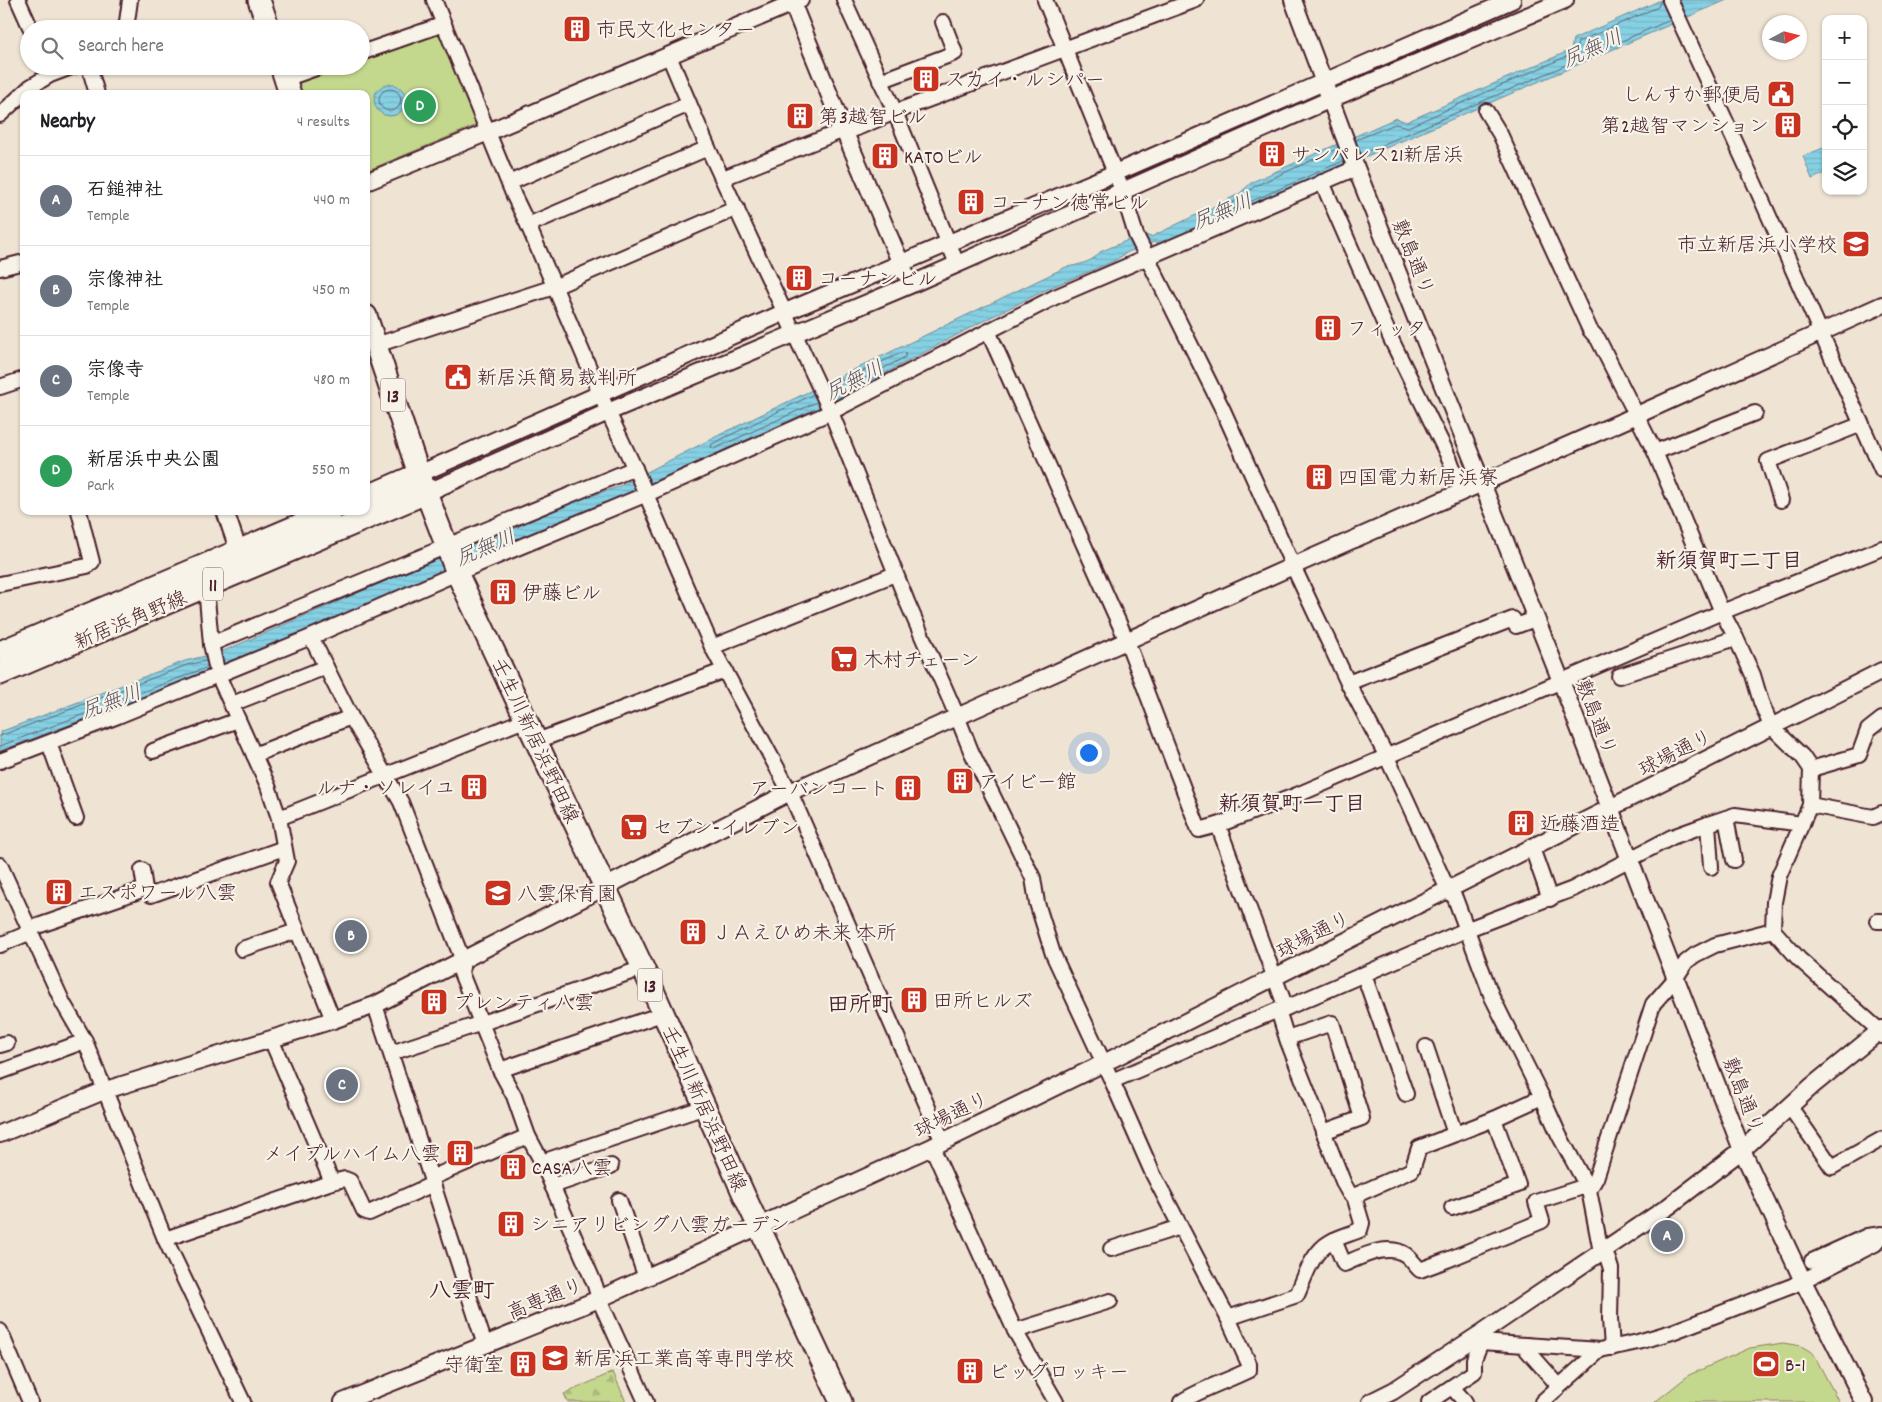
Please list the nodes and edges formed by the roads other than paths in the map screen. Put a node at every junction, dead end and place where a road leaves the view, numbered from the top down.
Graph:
1 (18, 0) edge
2 (130, 0) edge
3 (259, 0) edge
4 (434, 0) edge
5 (844, 0) edge
6 (1045, 0) edge
7 (1196, 0) edge
8 (1293, 0) edge
9 (1512, 0) edge
10 (1564, 0) edge
11 (1670, 0) edge
12 (794, 1) edge
13 (27, 20) edge
14 (127, 20) edge
15 (266, 20) edge
16 (943, 22) dead end
17 (444, 24) junction
18 (1066, 49) junction
19 (370, 50) edge
20 (670, 56) junction
21 (43, 75) edge
22 (91, 75) edge
23 (299, 75) edge
24 (286, 80) edge
25 (880, 81) junction
26 (1324, 83) junction
27 (26, 90) edge
28 (96, 90) edge
29 (20, 96) edge
30 (1330, 99) junction
31 (690, 104) junction
32 (1486, 111) dead end
33 (894, 112) junction
34 (0, 115) edge
35 (844, 131) junction
36 (488, 132) junction
37 (708, 148) junction
38 (1355, 166) junction
39 (1115, 173) junction
40 (723, 178) junction
41 (370, 180) edge
42 (1322, 182) junction
43 (509, 183) junction
44 (1122, 190) junction
45 (737, 208) junction
46 (528, 225) junction
47 (948, 243) junction
48 (1146, 255) junction
49 (20, 263) edge
50 (901, 263) junction
51 (957, 264) junction
52 (0, 268) edge
53 (910, 285) junction
54 (554, 287) junction
55 (1882, 305) edge
56 (784, 313) junction
57 (370, 328) edge
58 (989, 332) junction
59 (1822, 333) junction
60 (794, 334) junction
61 (376, 345) junction
62 (20, 380) edge
63 (0, 387) edge
64 (600, 394) junction
65 (829, 410) junction
66 (608, 412) junction
67 (1755, 412) dead end
68 (1637, 415) junction
69 (1862, 424) junction
70 (1655, 452) junction
71 (636, 469) junction
72 (1882, 470) edge
73 (1481, 483) junction
74 (423, 484) junction
75 (646, 492) junction
76 (1462, 492) junction
77 (370, 496) edge
78 (1781, 500) dead end
79 (370, 506) edge
80 (80, 515) edge
81 (226, 515) edge
82 (325, 515) edge
83 (350, 515) edge
84 (447, 548) junction
85 (1882, 548) edge
86 (241, 561) junction
87 (1293, 566) junction
88 (457, 571) junction
89 (896, 574) junction
90 (0, 584) edge
91 (206, 587) junction
92 (1722, 612) junction
93 (1535, 619) junction
94 (311, 637) junction
95 (1736, 638) junction
96 (1128, 641) junction
97 (211, 647) junction
98 (712, 647) junction
99 (0, 652) edge
100 (326, 667) junction
101 (725, 670) junction
102 (1882, 671) edge
103 (0, 674) edge
104 (218, 674) junction
105 (1619, 676) dead end
106 (1560, 681) junction
107 (1348, 683) junction
108 (232, 704) junction
109 (958, 716) junction
110 (351, 717) junction
111 (1882, 719) edge
112 (238, 720) junction
113 (526, 720) junction
114 (1772, 726) junction
115 (537, 741) junction
116 (49, 743) junction
117 (153, 751) dead end
118 (254, 754) junction
119 (1386, 755) junction
120 (0, 762) edge
121 (1811, 769) junction
122 (386, 776) junction
123 (790, 792) junction
124 (1810, 805) junction
125 (1610, 809) junction
126 (1882, 813) edge
127 (76, 818) dead end
128 (279, 818) junction
129 (1726, 818) junction
130 (1708, 824) junction
131 (1802, 824) junction
132 (1218, 825) junction
133 (284, 848) junction
134 (1532, 848) junction
135 (1630, 860) junction
136 (1734, 860) dead end
137 (0, 866) edge
138 (1711, 867) dead end
139 (142, 870) dead end
140 (604, 888) junction
141 (1448, 890) junction
142 (151, 895) dead end
143 (1550, 899) junction
144 (1468, 929) junction
145 (1773, 930) junction
146 (30, 931) junction
147 (297, 931) junction
148 (0, 945) edge
149 (242, 949) dead end
150 (463, 961) junction
151 (643, 968) junction
152 (1364, 975) junction
153 (1276, 977) junction
154 (1675, 978) junction
155 (375, 1005) junction
156 (1282, 1009) junction
157 (662, 1014) junction
158 (333, 1020) junction
159 (482, 1024) junction
160 (1881, 1032) edge
161 (1287, 1038) junction
162 (271, 1039) junction
163 (86, 1041) junction
164 (1426, 1047) dead end
165 (391, 1053) junction
166 (1104, 1063) junction
167 (500, 1070) junction
168 (0, 1072) edge
169 (1112, 1081) junction
170 (106, 1090) junction
171 (1406, 1094) dead end
172 (1542, 1098) junction
173 (704, 1107) junction
174 (1790, 1107) junction
175 (1494, 1118) junction
176 (1323, 1132) junction
177 (0, 1134) edge
178 (1455, 1134) junction
179 (528, 1136) junction
180 (1882, 1139) edge
181 (937, 1144) junction
182 (1742, 1150) junction
183 (542, 1162) junction
184 (611, 1166) dead end
185 (432, 1181) junction
186 (332, 1182) junction
187 (552, 1186) junction
188 (1588, 1188) junction
189 (1354, 1196) junction
190 (619, 1200) dead end
191 (1452, 1208) dead end
192 (1180, 1226) junction
193 (760, 1227) junction
194 (1882, 1235) edge
195 (165, 1239) junction
196 (1334, 1240) junction
197 (1111, 1249) dead end
198 (1603, 1251) junction
199 (1812, 1261) dead end
200 (646, 1278) junction
201 (1804, 1282) junction
202 (599, 1299) junction
203 (1110, 1300) dead end
204 (1228, 1318) junction
205 (0, 1330) edge
206 (1015, 1331) junction
207 (1476, 1341) junction
208 (485, 1345) junction
209 (1526, 1345) junction
210 (1606, 1349) junction
211 (5, 1356) edge
212 (1559, 1386) junction
213 (1452, 1387) junction
214 (1395, 1396) edge
215 (30, 1402) edge
216 (243, 1402) edge
217 (343, 1402) edge
218 (646, 1402) edge
219 (841, 1402) edge
220 (1056, 1402) edge
221 (1181, 1402) edge
222 (1371, 1402) edge
223 (1429, 1402) edge
224 (1465, 1402) edge
225 (1542, 1402) edge
226 (1864, 1402) edge

1 - 13 street
2 - 14 street
3 - 15 main road
4 - 17 street
5 - 25 street
6 - 18 street
7 - 18 street
8 - 26 street
9 - 26 street
10 - 30 street
11 - 59 street
12 - 20 street
12 - 35 street
16 - 25 street
17 - 19 street
17 - 36 street
18 - 33 street
18 - 39 street
20 - 31 street
20 - 36 street
21 - 27 street
22 - 28 street
23 - 24 street
25 - 33 street
26 - 30 street
26 - 39 street
29 - 34 street
30 - 38 street, 敷島通り
30 - 44 street
31 - 37 street
31 - 43 street
32 - 68 street
33 - 35 street
33 - 47 street
35 - 40 street
35 - 50 street
36 - 41 street
36 - 43 street
37 - 40 street
37 - 46 street
38 - 42 street
38 - 73 street, 敷島通り
39 - 44 street
39 - 47 street
40 - 45 street
42 - 48 street
42 - 76 street
43 - 46 street
44 - 48 street
44 - 51 street
45 - 54 street
45 - 56 street
46 - 54 street
47 - 50 street
47 - 51 street
48 - 58 street
48 - 87 street
49 - 52 street
50 - 53 street
50 - 56 street
51 - 53 street
53 - 60 street
54 - 61 street
54 - 64 street
55 - 59 street
56 - 60 street
56 - 64 street
57 - 61 main road, 13
58 - 65 street
58 - 96 street
59 - 68 street
59 - 69 street
60 - 65 street
60 - 66 street
61 - 74 main road, 13
62 - 63 street
64 - 66 street
64 - 74 street
65 - 75 street
65 - 89 street
66 - 71 street
66 - 74 street
67 - 70 street
68 - 70 street
68 - 73 street
69 - 72 street
69 - 78 street
70 - 92 street
71 - 75 street
71 - 84 street
73 - 76 street
73 - 93 street, 敷島通り
74 - 77 main road
74 - 79 main road, 新居浜角野線 / 11
74 - 84 main road, 13
75 - 88 street
75 - 98 street
76 - 87 street
80 - 90 street
81 - 86 street
82 - 86 main road, 新居浜角野線 / 11
83 - 86 main road, 新居浜角野線 / 11
84 - 88 main road, 13
84 - 97 street
85 - 92 street
86 - 91 main road, 新居浜角野線 / 11
86 - 99 main road, 新居浜角野線 / 11
87 - 96 street
87 - 107 street
88 - 94 street
88 - 113 main road, 壬生川新居浜野田線 / 13
89 - 98 street
89 - 109 street
91 - 97 street
91 - 103 main road, 新居浜角野線 / 11
92 - 95 street
92 - 106 street
93 - 106 street, 敷島通り
93 - 107 street
94 - 100 street
94 - 104 street
95 - 105 street
95 - 114 street
96 - 109 street
96 - 132 street
97 - 104 street
98 - 101 street
100 - 108 street
100 - 110 street
101 - 115 street
101 - 123 street
102 - 114 street, 球場通り
104 - 108 street
104 - 116 street
106 - 119 street
106 - 125 street, 敷島通り
107 - 119 street
108 - 112 street
109 - 123 street
109 - 166 street
110 - 118 street
110 - 122 street
111 - 121 street
112 - 117 street
112 - 118 street
113 - 115 main road, 壬生川新居浜野田線 / 13
113 - 122 street
114 - 121 street
114 - 125 street, 球場通り
115 - 140 main road, 壬生川新居浜野田線 / 13
116 - 120 street
116 - 127 street
118 - 128 street
119 - 132 street
119 - 141 street
121 - 124 street
122 - 128 street
122 - 150 street
123 - 140 street
123 - 181 street
124 - 126 street
124 - 131 street
125 - 134 street, 球場通り
125 - 135 street, 敷島通り
128 - 133 street
129 - 130 street
129 - 131 street
129 - 136 street
130 - 135 street
130 - 138 street
131 - 145 street
132 - 153 street
133 - 142 street
133 - 147 street
134 - 141 street, 球場通り
134 - 143 street
135 - 143 street
135 - 154 street, 敷島通り
137 - 146 street
139 - 146 street
140 - 150 street
140 - 151 main road, 壬生川新居浜野田線 / 13
141 - 144 street
141 - 153 street, 球場通り
143 - 144 street
144 - 152 street
144 - 172 street
145 - 154 street
145 - 160 street
146 - 148 street
146 - 163 street
147 - 149 street
147 - 158 street
150 - 155 street
150 - 159 street
151 - 157 main road, 壬生川新居浜野田線 / 13
151 - 159 street
152 - 156 street
152 - 171 street
153 - 156 street
153 - 166 street, 球場通り
154 - 182 street, 敷島通り
154 - 188 street
155 - 158 street
155 - 165 street
156 - 161 street
156 - 169 street
157 - 167 street
157 - 173 main road, 壬生川新居浜野田線 / 13
158 - 162 street
159 - 165 street
159 - 167 street
160 - 174 street
161 - 176 street
161 - 176 street
162 - 170 street
162 - 186 street
163 - 168 street
163 - 170 street
164 - 178 street
165 - 185 street
166 - 169 street
166 - 181 street, 球場通り
167 - 179 street
169 - 192 street
170 - 177 street
170 - 195 street
172 - 175 street
172 - 188 street
173 - 183 street
173 - 193 main road, 壬生川新居浜野田線 / 13
174 - 180 street
174 - 182 street
175 - 178 street
175 - 191 street
176 - 189 street
178 - 189 street
179 - 183 street
179 - 185 street
181 - 193 street, 球場通り
181 - 206 street
182 - 198 street
182 - 201 street, 敷島通り
183 - 187 street
184 - 187 street
185 - 186 street
185 - 208 street
186 - 195 street
187 - 202 street
188 - 196 street
188 - 198 street
189 - 196 street
190 - 200 street
192 - 197 street
192 - 204 street
193 - 200 street, 高専通り
193 - 219 main road, 壬生川新居浜野田線 / 13
194 - 199 street
194 - 201 street
195 - 216 street
196 - 204 street
198 - 207 street
198 - 210 street
200 - 202 street, 高専通り
201 - 210 street
201 - 226 street, 敷島通り
202 - 208 street, 高専通り
202 - 218 street
203 - 206 street
204 - 221 street
205 - 211 street
206 - 220 street
207 - 209 street
207 - 213 street
207 - 214 street
208 - 217 street, 高専通り
209 - 210 street
209 - 212 street
210 - 212 street
211 - 215 street
212 - 225 street
213 - 223 street
213 - 224 street
214 - 222 street

